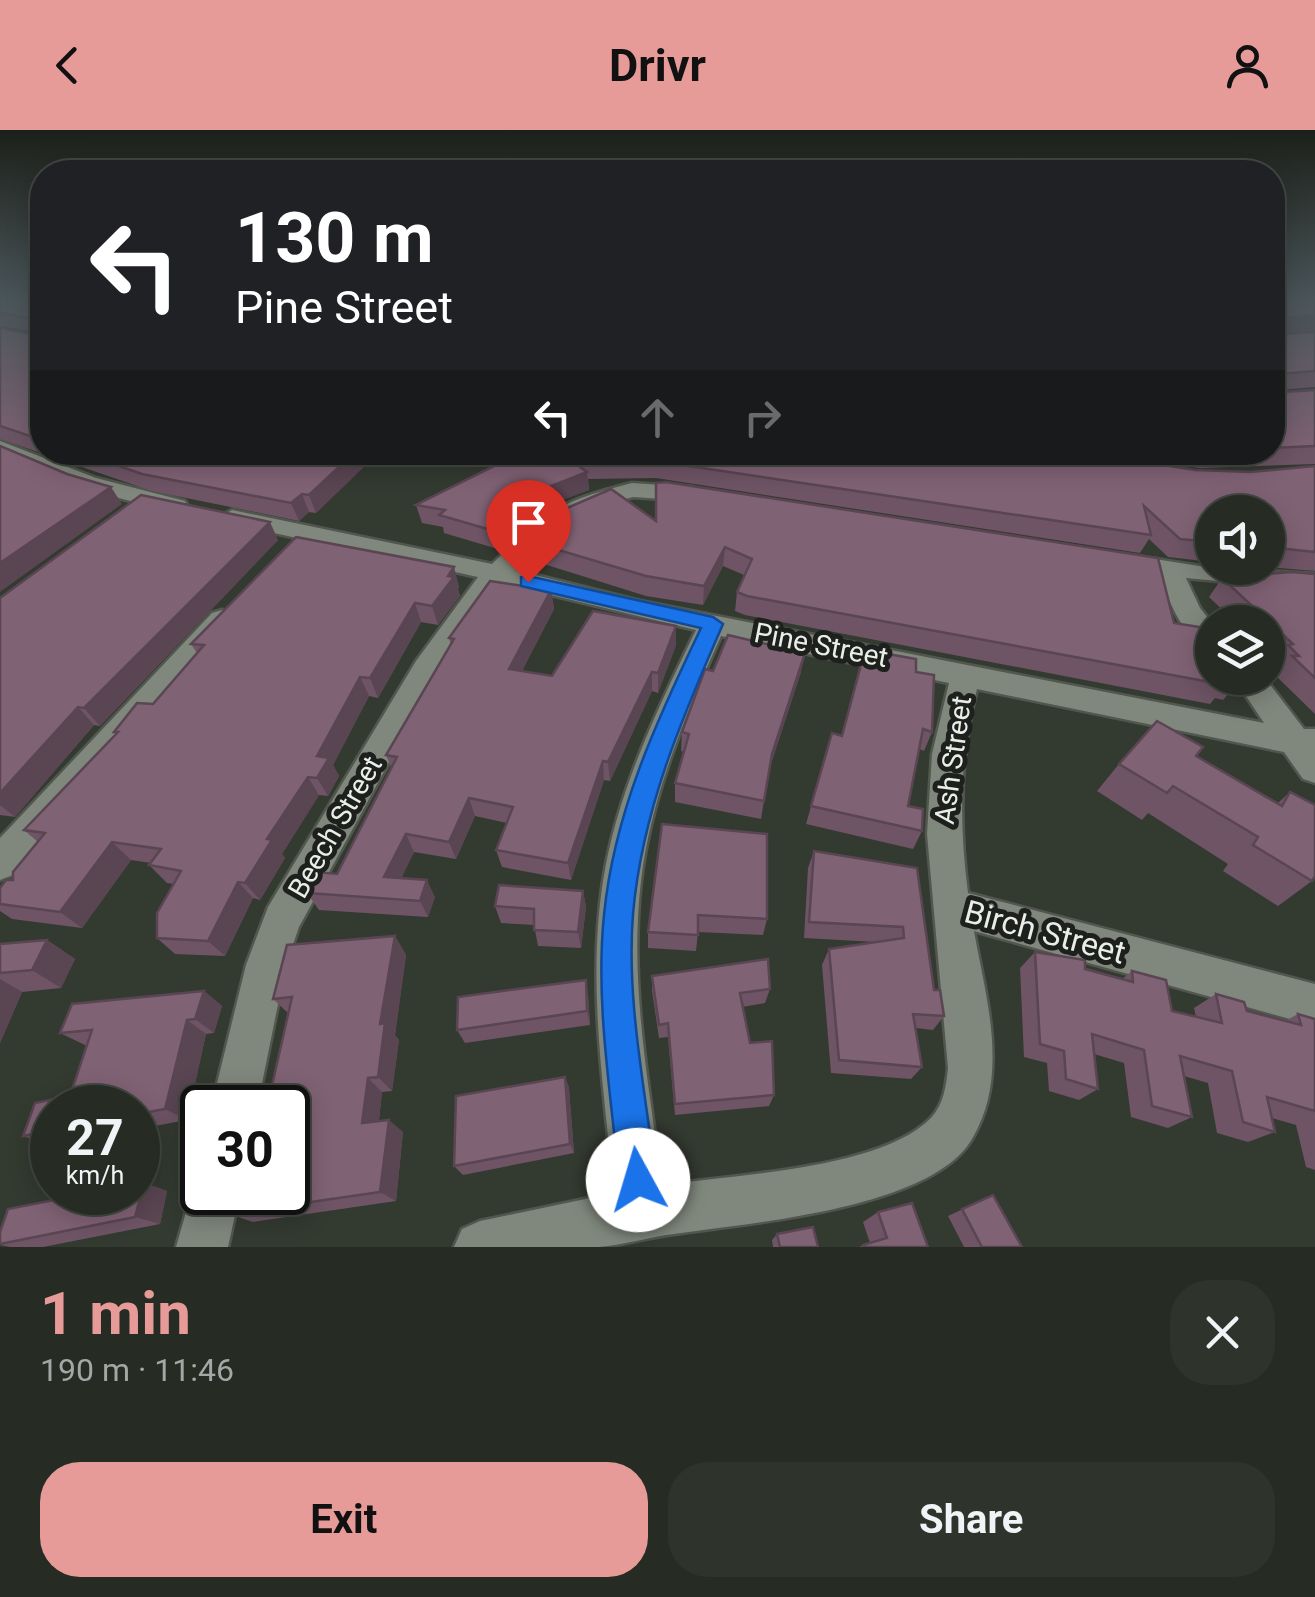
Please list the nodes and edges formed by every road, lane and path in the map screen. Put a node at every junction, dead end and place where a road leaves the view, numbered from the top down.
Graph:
1 (0, 447) edge
2 (25, 459) junction
3 (30, 461) edge
4 (43, 465) edge
5 (0, 472) edge
6 (724, 499) edge
7 (147, 500) junction
8 (120, 520) edge
9 (309, 532) junction
10 (284, 556) edge
11 (1091, 557) edge
12 (1168, 569) junction
13 (496, 573) junction
14 (1315, 582) edge
15 (243, 597) edge
16 (1195, 620) edge
17 (713, 624) junction
18 (967, 674) junction
19 (1264, 695) edge
20 (1309, 745) edge
21 (1315, 770) edge
22 (0, 863) edge
23 (950, 906) junction
24 (1315, 1006) edge
25 (239, 1085) edge
26 (642, 1214) junction
27 (210, 1215) edge
28 (202, 1247) edge
29 (480, 1247) edge

1 - 2 street, Pine Street
2 - 3 street, Pine Street
2 - 5 street
4 - 7 street, Pine Street
6 - 13 street, Beech Street
7 - 8 street
7 - 9 street, Pine Street
9 - 10 street
9 - 13 street, Pine Street
11 - 12 street
12 - 14 street
12 - 16 street
13 - 17 street, Pine Street
13 - 25 street, Beech Street
15 - 22 street
17 - 18 street, Pine Street
17 - 26 street
18 - 20 street, Pine Street
18 - 23 street, Ash Street
19 - 20 street
20 - 21 street
23 - 24 street, Birch Street
23 - 26 street, Birch Street
26 - 29 street, Birch Street
27 - 28 street

